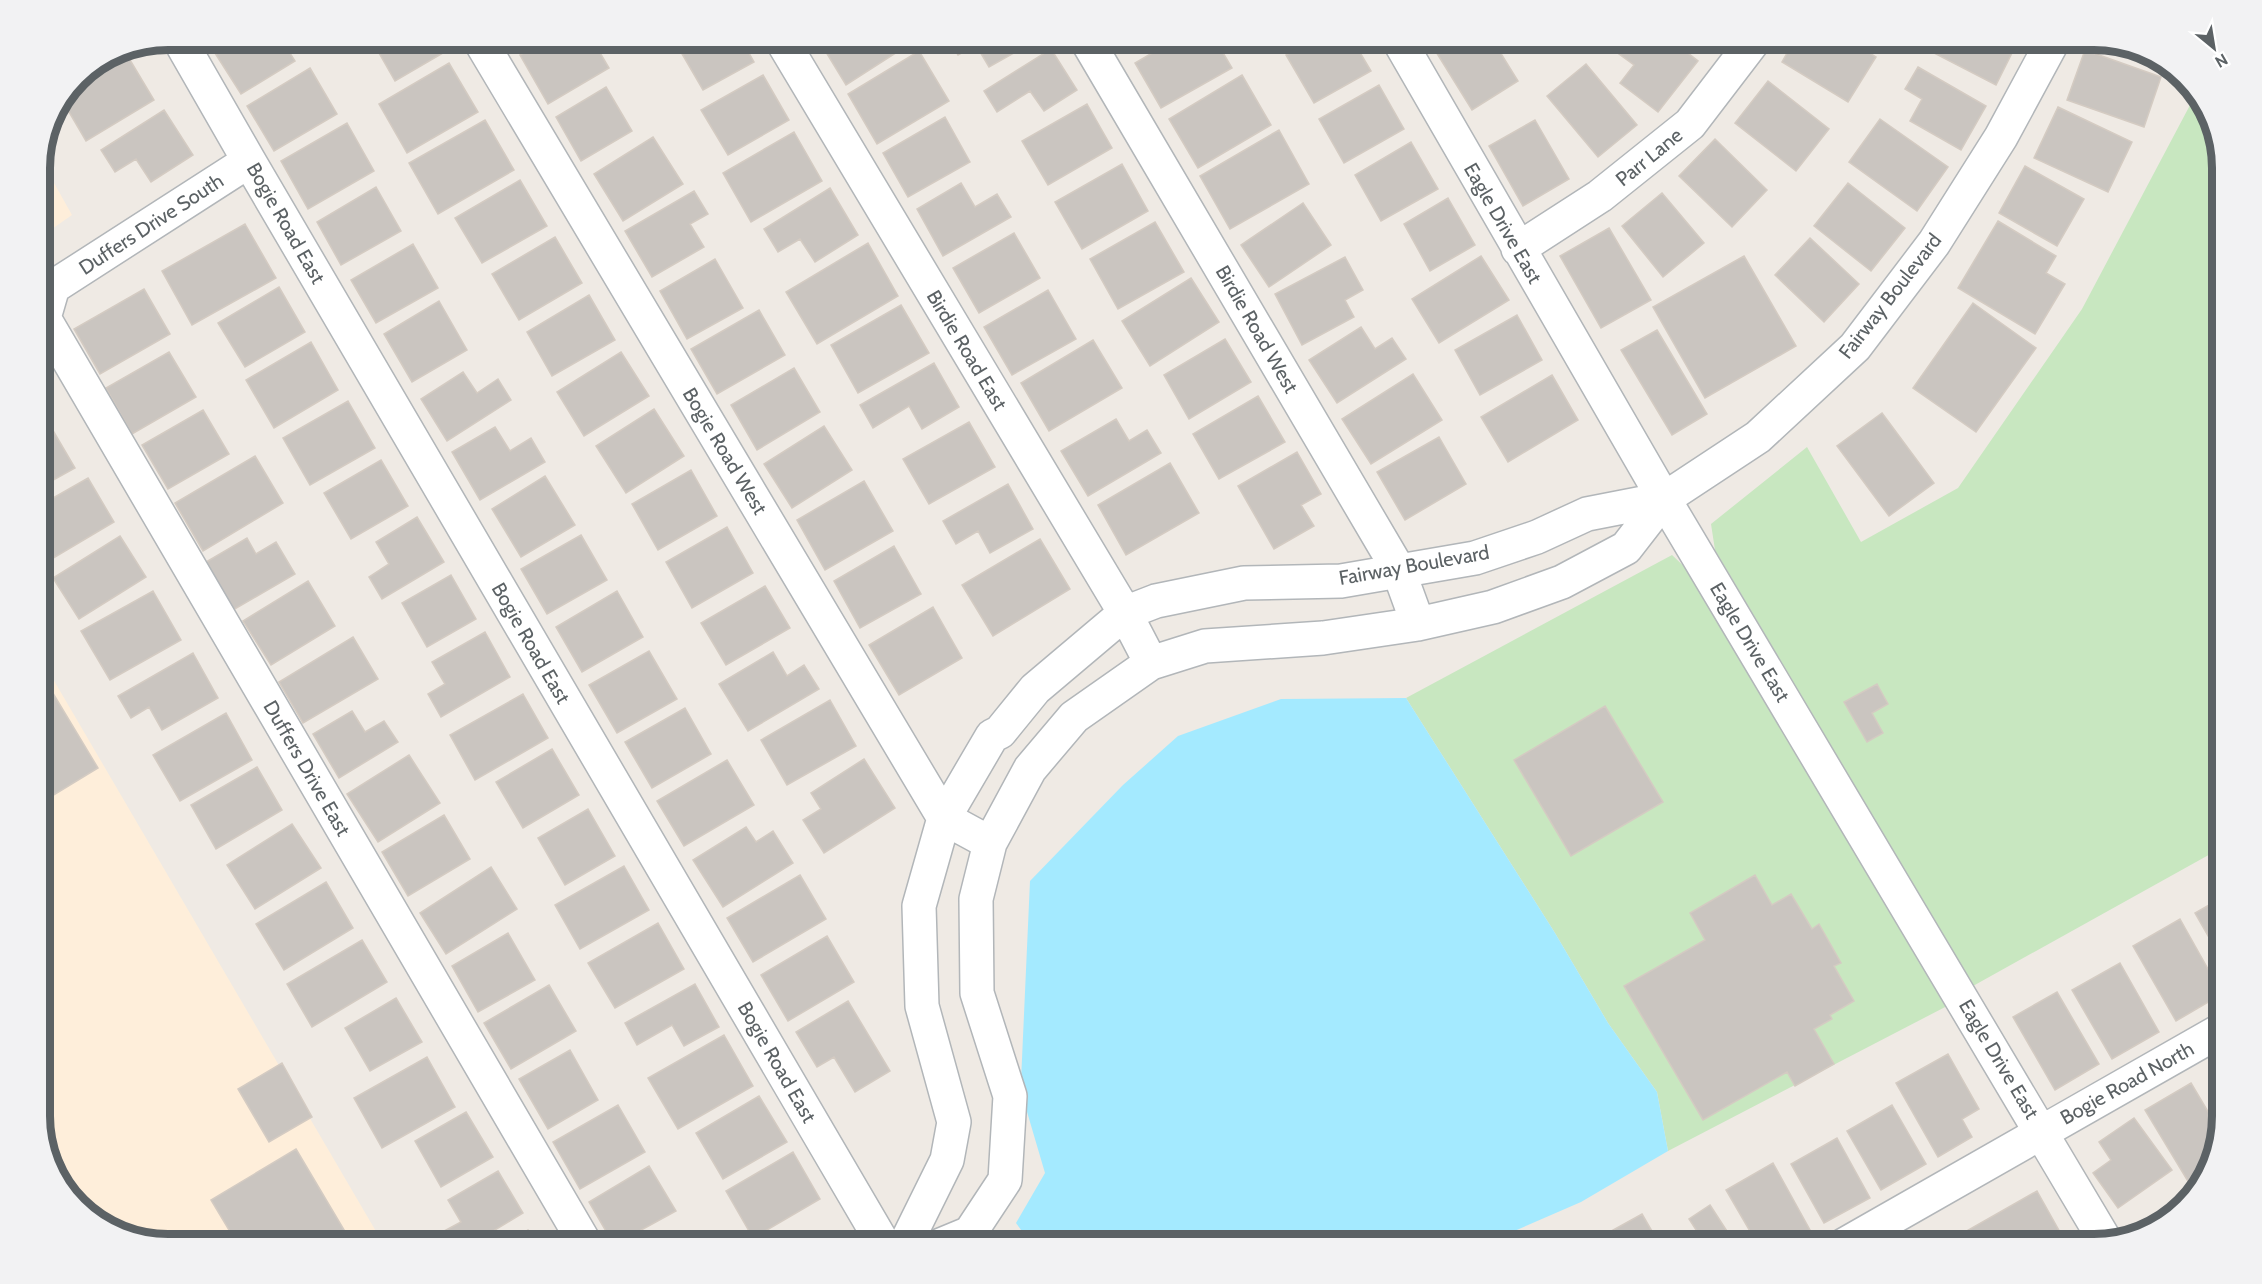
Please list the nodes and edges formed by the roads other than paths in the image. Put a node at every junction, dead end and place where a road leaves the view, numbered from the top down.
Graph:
1 (185, 50) edge
2 (486, 50) edge
3 (788, 50) edge
4 (1092, 50) edge
5 (1404, 50) edge
6 (1747, 50) edge
7 (2048, 50) edge
8 (249, 161) junction
9 (1518, 249) junction
10 (53, 287) joint
11 (50, 297) edge
12 (50, 328) edge
13 (1665, 499) junction
14 (1398, 570) junction
15 (1125, 613) junction
16 (1418, 624) junction
17 (1151, 663) junction
18 (944, 818) junction
19 (990, 843) junction
20 (2212, 1035) edge
21 (2041, 1131) junction
22 (580, 1234) edge
23 (878, 1234) edge
24 (910, 1234) edge
25 (968, 1234) edge
26 (1863, 1234) edge
27 (2101, 1234) edge

1 - 8 street, Bogie Road East
2 - 18 street, Bogie Road West
3 - 15 street, Birdie Road East
4 - 14 street, Birdie Road West
5 - 9 street, Eagle Drive East
6 - 9 street, Parr Lane
7 - 13 street, Fairway Boulevard
8 - 10 street, Duffers Drive South
8 - 23 street, Bogie Road East
9 - 13 street, Eagle Drive East
10 - 11 street, Duffers Drive East
12 - 22 street, Duffers Drive East
13 - 14 street, Fairway Boulevard
13 - 16 street, Fairway Boulevard
13 - 21 street, Eagle Drive East
14 - 15 street, Fairway Boulevard
14 - 16 street, Birdie Road West
15 - 17 street, Birdie Road East
15 - 18 street, Fairway Boulevard
16 - 17 street, Fairway Boulevard
17 - 19 street, Fairway Boulevard
18 - 19 street
18 - 24 street, Fairway Boulevard
19 - 25 street, Fairway Boulevard
20 - 21 street, Bogie Road North
21 - 26 street, Bogie Road North
21 - 27 street, Eagle Drive East

